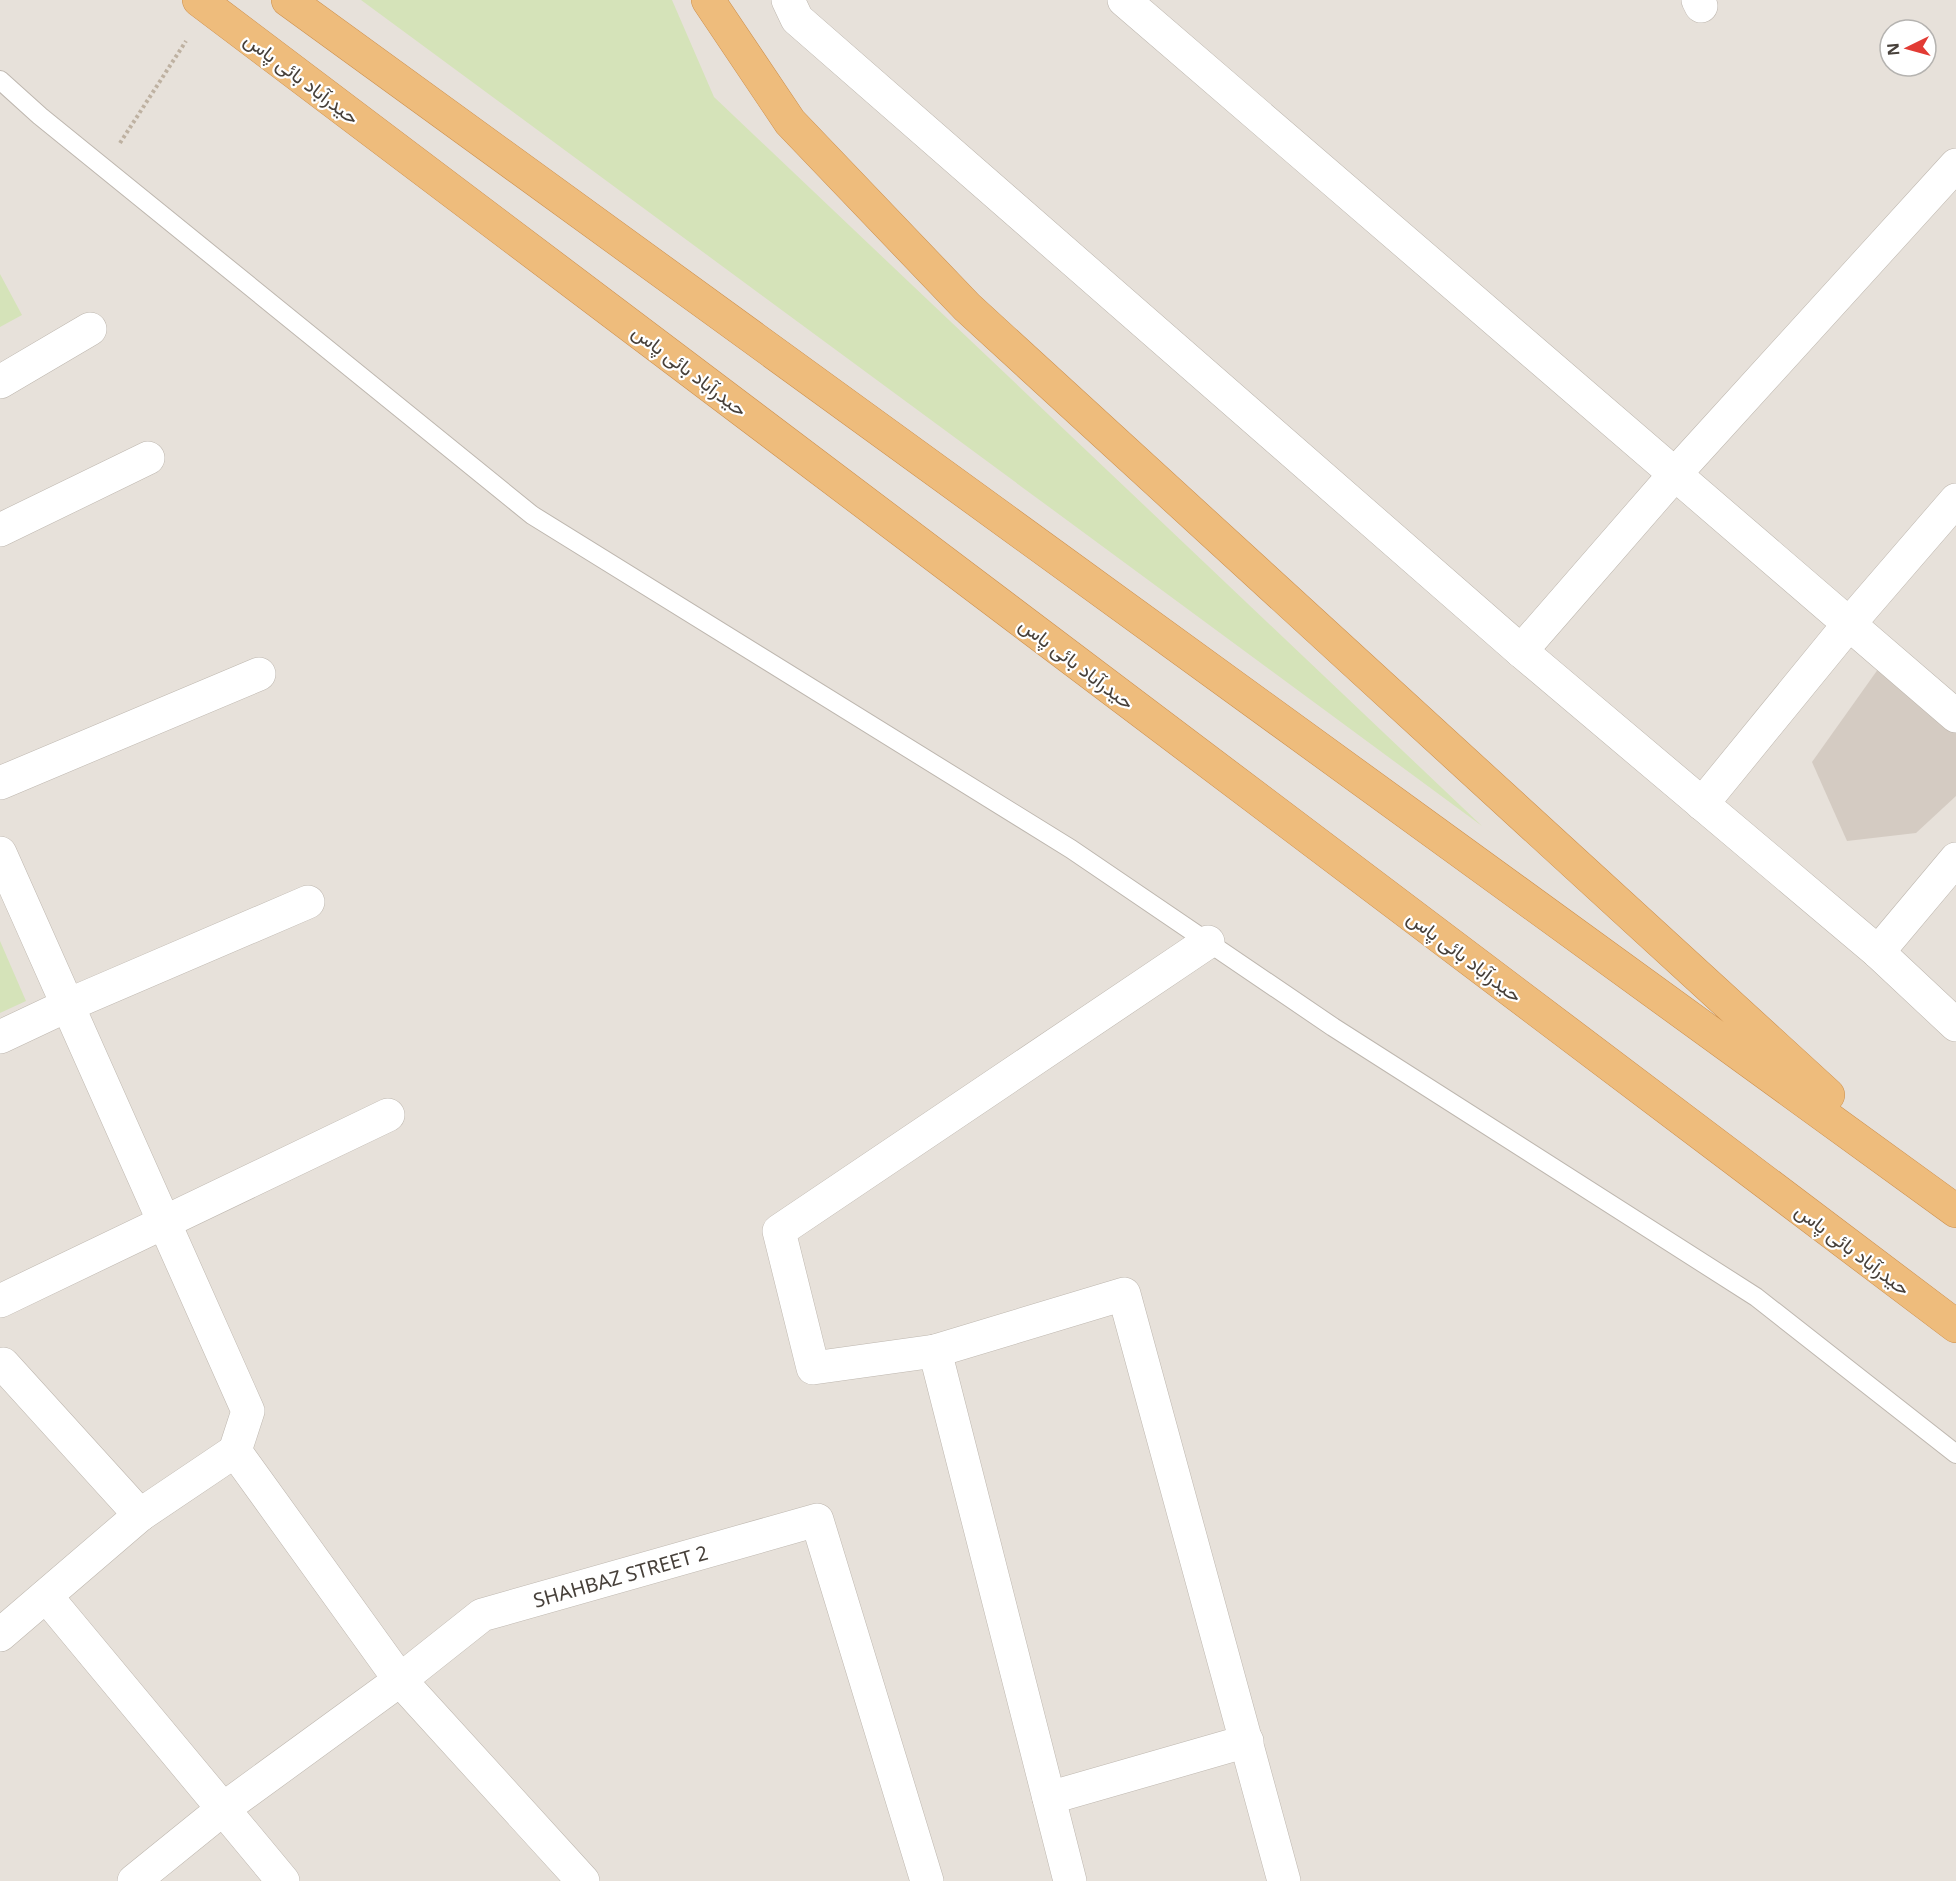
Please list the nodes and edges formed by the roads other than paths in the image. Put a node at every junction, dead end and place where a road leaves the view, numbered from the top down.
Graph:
1 (199, 0) edge
2 (288, 0) edge
3 (708, 0) edge
4 (1124, 0) edge
5 (800, 6) edge
6 (0, 80) edge
7 (1956, 165) edge
8 (90, 329) dead end
9 (0, 382) edge
10 (148, 458) dead end
11 (1675, 474) junction
12 (1956, 500) edge
13 (0, 530) edge
14 (1849, 624) junction
15 (1521, 651) junction
16 (259, 674) dead end
17 (1956, 716) edge
18 (0, 783) edge
19 (1702, 804) junction
20 (1956, 859) edge
21 (3, 867) edge
22 (308, 902) dead end
23 (1208, 942) junction
24 (1878, 952) junction
25 (68, 1005) junction
26 (1956, 1025) edge
27 (0, 1037) edge
28 (388, 1115) dead end
29 (1949, 1205) edge
30 (165, 1222) junction
31 (0, 1300) edge
32 (1956, 1326) edge
33 (935, 1350) junction
34 (3, 1364) dead end
35 (235, 1451) junction
36 (1956, 1454) edge
37 (140, 1515) junction
38 (46, 1596) junction
39 (0, 1635) edge
40 (400, 1680) junction
41 (1247, 1741) junction
42 (1049, 1798) junction
43 (223, 1809) junction
44 (134, 1881) edge
45 (283, 1881) edge
46 (583, 1881) edge
47 (927, 1881) edge
48 (1070, 1881) edge
49 (1284, 1881) edge

1 - 32 highway, حیدرآباد بائی پاس
2 - 29 highway
3 - 29 highway
4 - 11 street
5 - 15 street
6 - 23 lane
7 - 11 street
8 - 9 street
10 - 13 street
11 - 14 street
11 - 15 street
12 - 14 street
14 - 17 street
14 - 19 street
15 - 19 street
16 - 18 street
19 - 24 street
20 - 24 street
21 - 25 street
22 - 25 street
23 - 33 street
23 - 36 lane
24 - 26 street
25 - 27 street
25 - 30 street
28 - 30 street
30 - 31 street
30 - 35 street
33 - 41 street
33 - 42 street
34 - 37 street
35 - 37 street
35 - 40 street
37 - 38 street
38 - 39 street
38 - 43 street
40 - 43 street, SHAHBAZ STREET 2
40 - 46 street
40 - 47 street, SHAHBAZ STREET 2
41 - 42 street
41 - 49 street
42 - 48 street
43 - 44 street, SHAHBAZ STREET 2
43 - 45 street

